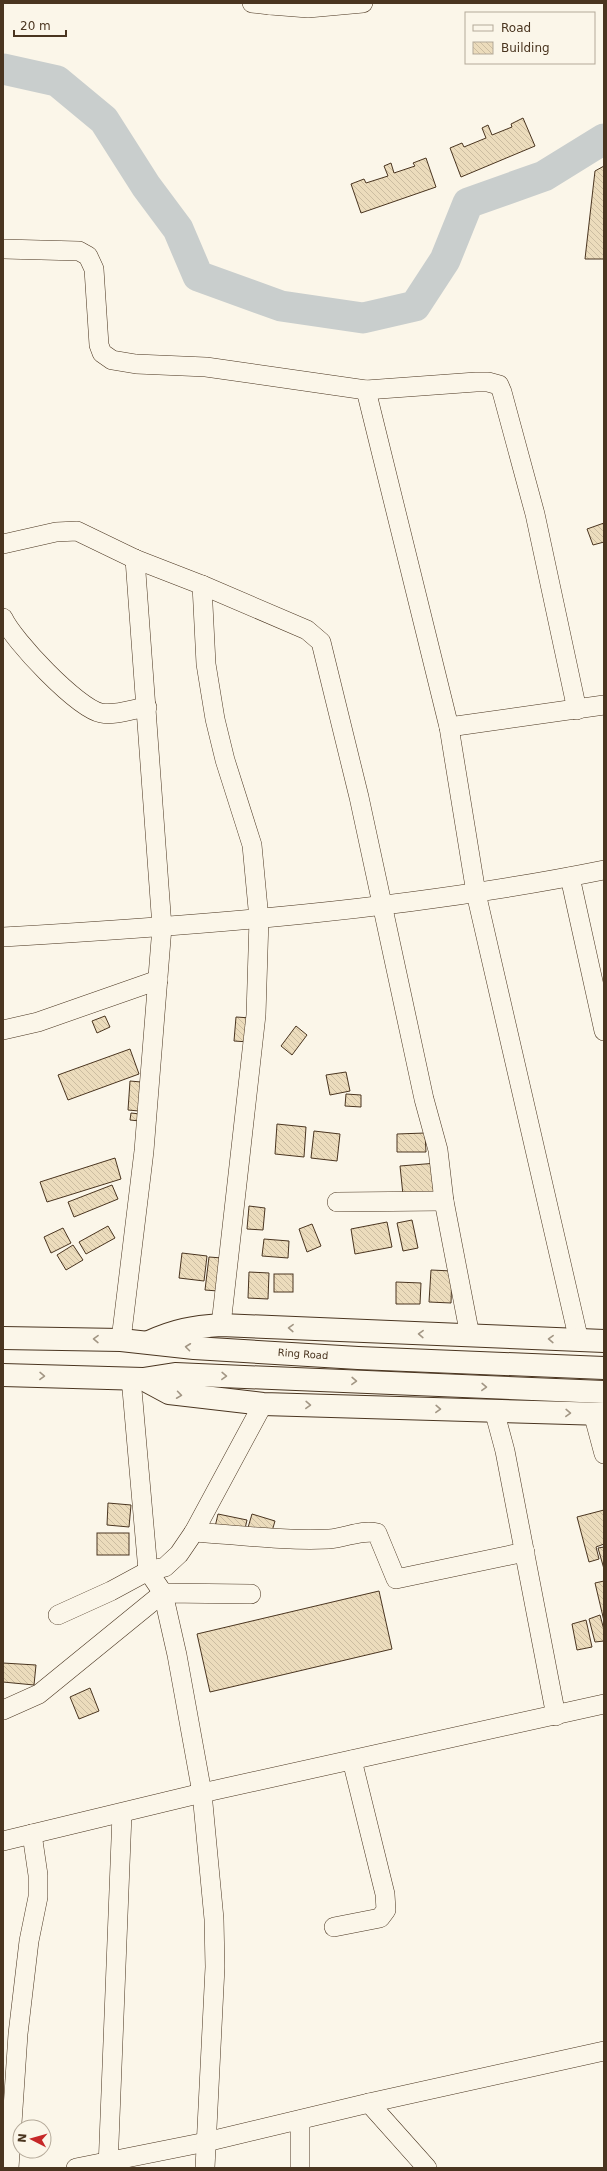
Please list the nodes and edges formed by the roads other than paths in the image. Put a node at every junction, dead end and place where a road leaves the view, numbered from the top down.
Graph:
1 (363, 3) edge
2 (264, 4) edge
3 (3, 249) edge
4 (366, 390) junction
5 (3, 544) edge
6 (135, 559) junction
7 (202, 585) junction
8 (4, 624) edge
9 (604, 705) edge
10 (146, 706) junction
11 (577, 710) junction
12 (449, 727) junction
13 (604, 870) edge
14 (570, 877) junction
15 (476, 893) junction
16 (382, 906) junction
17 (259, 919) junction
18 (162, 927) junction
19 (3, 937) edge
20 (158, 980) junction
21 (3, 1030) edge
22 (604, 1030) edge
23 (444, 1201) junction
24 (338, 1202) dead end
25 (221, 1325) junction
26 (470, 1336) junction
27 (3, 1338) edge
28 (121, 1340) junction
29 (580, 1341) junction
30 (604, 1341) edge
31 (149, 1342) junction
32 (604, 1368) edge
33 (3, 1375) edge
34 (137, 1379) junction
35 (604, 1392) edge
36 (263, 1404) junction
37 (494, 1410) junction
38 (598, 1414) edge
39 (604, 1454) edge
40 (194, 1532) junction
41 (525, 1552) junction
42 (148, 1571) junction
43 (162, 1594) junction
44 (251, 1594) dead end
45 (58, 1615) dead end
46 (604, 1704) edge
47 (3, 1710) edge
48 (556, 1716) junction
49 (352, 1760) junction
50 (202, 1794) junction
51 (122, 1814) junction
52 (32, 1834) junction
53 (3, 1841) edge
54 (334, 1928) dead end
55 (604, 2051) edge
56 (369, 2103) junction
57 (300, 2120) junction
58 (206, 2142) junction
59 (108, 2164) edge
60 (9, 2168) edge
61 (76, 2168) edge
62 (205, 2168) edge
63 (300, 2168) edge
64 (427, 2168) edge

1 - 2 street
3 - 4 street
4 - 11 street
4 - 12 street
5 - 6 street
6 - 7 street
6 - 10 street
7 - 16 street
7 - 17 street
8 - 10 street
9 - 11 street
10 - 18 street
11 - 12 street
12 - 15 street
13 - 14 street
14 - 15 street
14 - 22 street
15 - 16 street
15 - 29 street
16 - 17 street
16 - 23 street
17 - 18 street
17 - 25 street
18 - 19 street
18 - 20 street
20 - 21 street
20 - 28 street
23 - 24 street
23 - 26 street
26 -> 25 main road
25 - 31 main road
29 -> 26 main road
28 -> 27 main road, Ring Road
28 - 31 main road, Ring Road
29 - 30 main road
32 -> 31 main road, Ring Road
33 -> 34 main road
34 -> 35 main road
34 -> 36 main road
34 - 42 street
36 -> 37 main road
36 - 40 street
37 -> 38 main road
37 - 41 street
38 - 39 street
40 - 41 street
40 - 42 street
41 - 48 street
42 - 43 street
42 - 45 street
43 - 44 street
43 - 47 street
43 - 50 street
46 - 48 street
48 - 49 street
49 - 50 street
49 - 54 street
50 - 51 street
50 - 58 street
51 - 52 street
51 - 59 street
52 - 53 street
52 - 60 street
55 - 56 street
56 - 57 street
56 - 64 street
57 - 58 street
57 - 63 street
58 - 59 street
58 - 62 street
59 - 61 street

